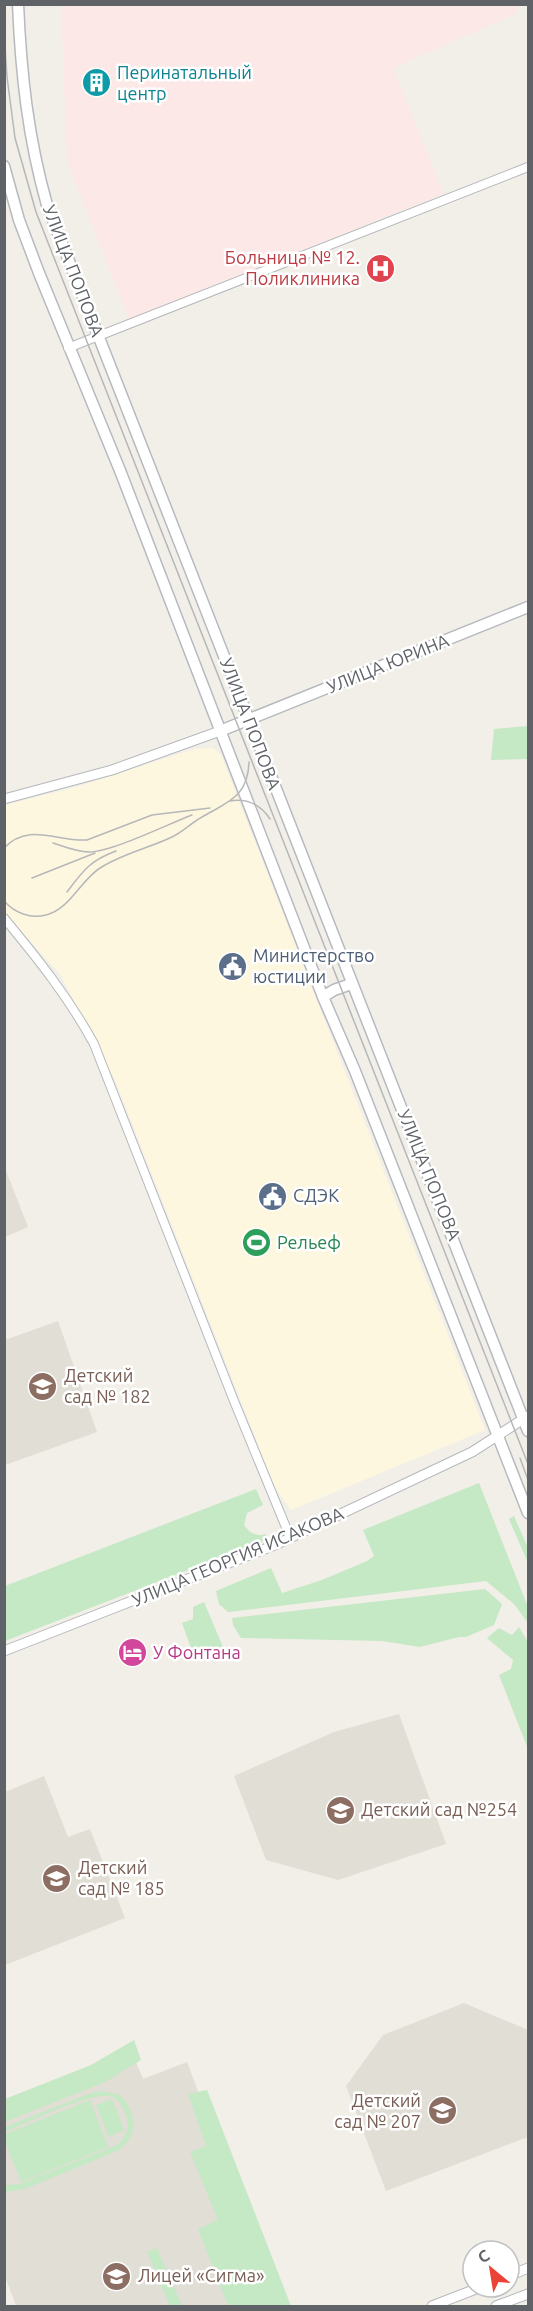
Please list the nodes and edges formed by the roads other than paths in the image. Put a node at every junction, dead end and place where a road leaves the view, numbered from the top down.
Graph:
1 (18, 4) edge
2 (4, 166) edge
3 (528, 167) edge
4 (98, 336) junction
5 (68, 348) junction
6 (528, 607) edge
7 (248, 720) junction
8 (220, 731) junction
9 (4, 799) edge
10 (4, 918) edge
11 (351, 984) junction
12 (323, 997) junction
13 (526, 1418) edge
14 (528, 1431) edge
15 (498, 1435) junction
16 (528, 1513) edge
17 (290, 1537) junction
18 (4, 1651) edge
19 (528, 2294) edge
20 (461, 2295) edge
21 (432, 2307) edge
22 (496, 2307) edge

1 - 4 main road, УЛИЦА ПОПОВА
2 - 5 main road, УЛИЦА ПОПОВА
3 - 4 street
4 - 5 street
4 - 7 main road, УЛИЦА ПОПОВА
5 - 8 main road, УЛИЦА ПОПОВА
6 - 7 main road, УЛИЦА ЮРИНА
7 - 8 main road, УЛИЦА ЮРИНА
7 - 11 main road, УЛИЦА ПОПОВА
8 - 9 street
8 - 12 main road, УЛИЦА ПОПОВА
10 - 17 street
11 - 12 main road
11 - 13 main road, УЛИЦА ПОПОВА
12 - 15 main road, УЛИЦА ПОПОВА
13 - 14 main road, УЛИЦА ПОПОВА
13 - 15 street, УЛИЦА ГЕОРГИЯ ИСАКОВА
15 - 16 main road, УЛИЦА ПОПОВА
15 - 17 street, УЛИЦА ГЕОРГИЯ ИСАКОВА
17 - 18 street, УЛИЦА ГЕОРГИЯ ИСАКОВА
19 - 22 street
20 - 21 street

